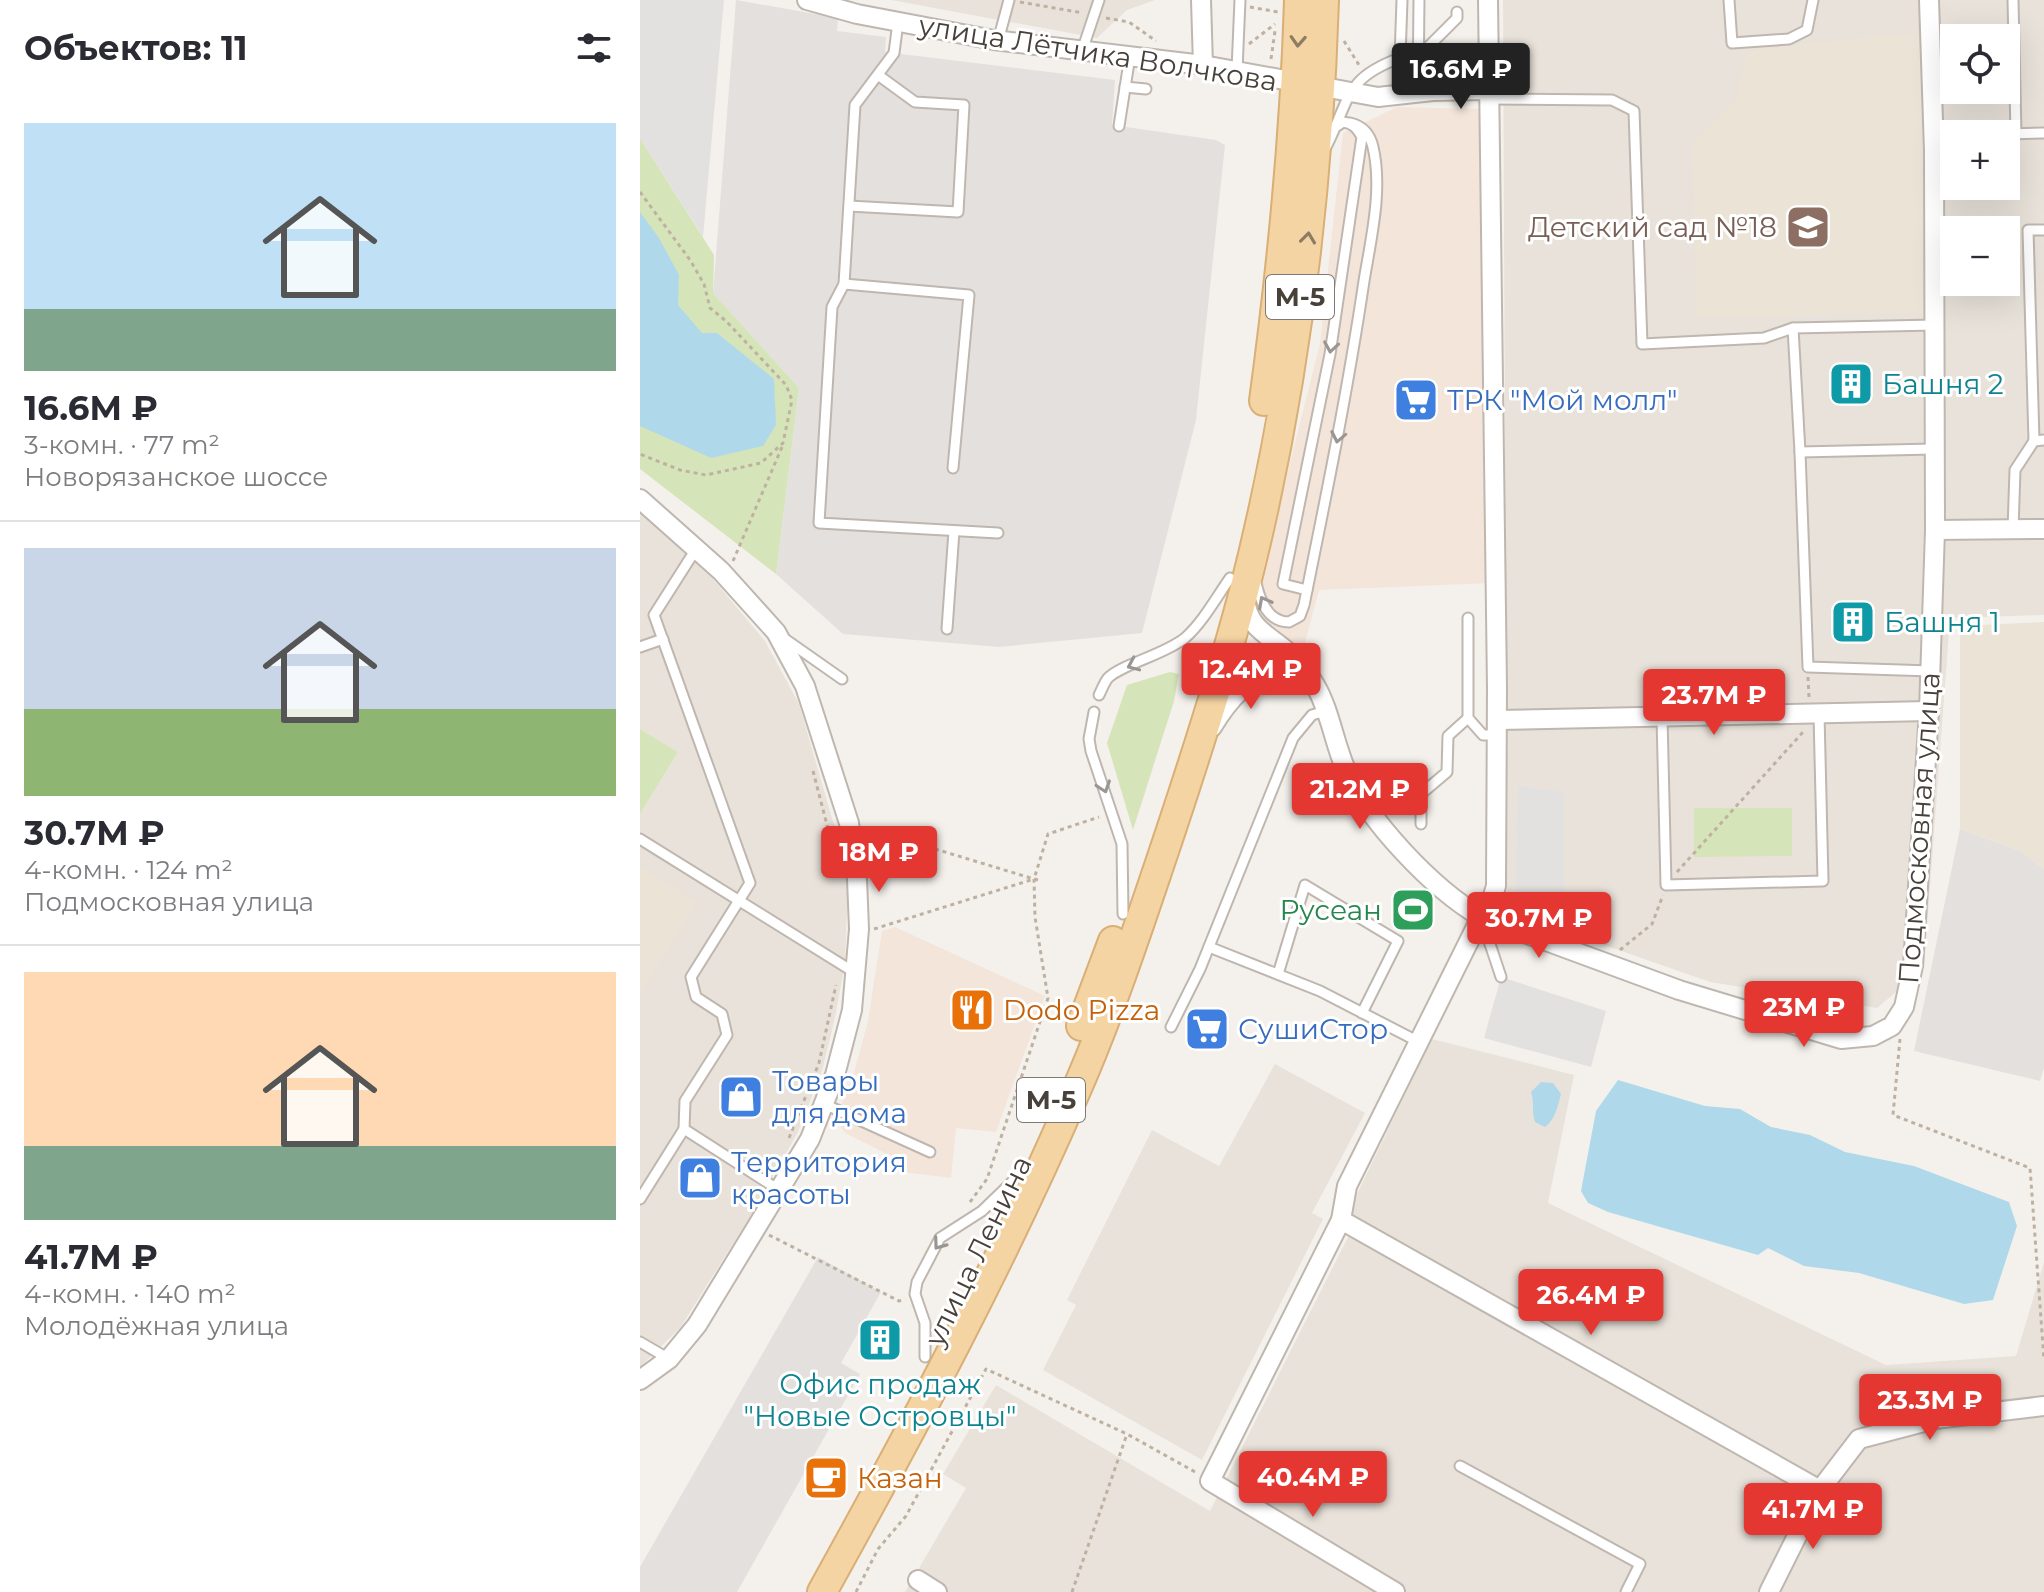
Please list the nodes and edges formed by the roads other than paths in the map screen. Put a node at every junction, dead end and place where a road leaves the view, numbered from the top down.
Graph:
1 (807, 0) edge
2 (1009, 0) edge
3 (1099, 0) edge
4 (1201, 0) edge
5 (1324, 0) edge
6 (1402, 0) edge
7 (1419, 0) edge
8 (1488, 0) edge
9 (1729, 0) edge
10 (1813, 0) edge
11 (1929, 0) edge
12 (2013, 0) edge
13 (1240, 3) edge
14 (1291, 6) edge
15 (1457, 12) dead end
16 (898, 22) junction
17 (998, 41) junction
18 (1082, 51) junction
19 (1130, 56) junction
20 (1400, 58) junction
21 (1417, 58) junction
22 (1203, 65) junction
23 (1237, 70) junction
24 (878, 75) junction
25 (1308, 85) junction
26 (1125, 87) junction
27 (1146, 89) dead end
28 (1350, 92) junction
29 (1418, 93) junction
30 (1488, 94) junction
31 (2011, 120) edge
32 (1350, 123) junction
33 (1119, 126) dead end
34 (1337, 126) junction
35 (2044, 133) edge
36 (2020, 134) edge
37 (1933, 136) junction
38 (1940, 136) edge
39 (1316, 166) junction
40 (849, 206) junction
41 (2044, 230) edge
42 (844, 284) junction
43 (1935, 325) junction
44 (1793, 328) junction
45 (2039, 440) edge
46 (1933, 449) junction
47 (1800, 452) junction
48 (953, 468) dead end
49 (640, 499) edge
50 (2044, 529) edge
51 (1935, 530) junction
52 (2013, 530) junction
53 (954, 531) junction
54 (998, 533) dead end
55 (1254, 544) junction
56 (696, 549) junction
57 (1237, 584) junction
58 (1307, 590) junction
59 (1468, 618) dead end
60 (947, 629) dead end
61 (776, 632) junction
62 (663, 639) junction
63 (640, 647) edge
64 (1931, 671) junction
65 (842, 679) dead end
66 (1316, 686) junction
67 (1099, 695) dead end
68 (1325, 711) junction
69 (1929, 711) junction
70 (1094, 712) dead end
71 (1819, 714) junction
72 (1662, 717) junction
73 (1468, 718) junction
74 (1497, 728) junction
75 (1198, 753) junction
76 (1421, 824) dead end
77 (640, 839) edge
78 (740, 899) junction
79 (1123, 914) junction
80 (1481, 917) junction
81 (1209, 947) junction
82 (849, 969) junction
83 (1278, 974) junction
84 (1501, 977) dead end
85 (1362, 1013) junction
86 (1171, 1027) dead end
87 (1419, 1042) junction
88 (824, 1104) junction
89 (684, 1129) junction
90 (930, 1152) dead end
91 (1015, 1179) junction
92 (779, 1190) junction
93 (640, 1199) edge
94 (1341, 1220) junction
95 (640, 1342) edge
96 (925, 1357) junction
97 (669, 1359) junction
98 (640, 1380) edge
99 (2044, 1406) edge
100 (1460, 1466) dead end
101 (1820, 1490) junction
102 (918, 1580) dead end
103 (801, 1592) edge
104 (822, 1592) edge
105 (937, 1592) edge
106 (1395, 1592) edge
107 (1626, 1592) edge
108 (1769, 1592) edge

1 - 16 street, улица Лётчика Волчкова
2 - 17 lane
3 - 18 lane
4 - 22 street
5 - 25 main road, М-5
6 - 20 lane
7 - 21 lane
8 - 30 street
9 - 10 lane
11 - 37 street, Подмосковная улица
12 - 31 lane
13 - 23 lane
14 -> 25 main road, М-5
15 - 21 lane
16 - 17 street, улица Лётчика Волчкова
16 - 24 lane
17 - 18 street, улица Лётчика Волчкова
18 - 19 street, улица Лётчика Волчкова
19 - 22 street, улица Лётчика Волчкова
19 - 26 lane
20 - 21 lane
20 - 28 lane
21 - 29 lane
22 - 23 street, улица Лётчика Волчкова
23 - 25 street, улица Лётчика Волчкова
24 - 40 lane
24 - 40 lane
25 - 28 street, улица Лётчика Волчкова
25 - 39 main road, М-5
25 - 57 main road, М-5
26 - 27 lane
26 - 33 lane
28 - 29 street, улица Лётчика Волчкова
28 - 34 lane
29 - 30 street, улица Лётчика Волчкова
30 - 44 lane
30 - 74 street
32 - 34 lane
32 -> 58 lane
32 -> 58 lane
34 - 39 lane
35 - 36 lane
37 - 38 lane
37 - 43 street, Подмосковная улица
55 -> 39 main road, М-5
40 - 42 lane
41 - 45 lane
42 - 48 lane
42 - 53 lane
43 - 44 lane
43 - 46 street, Подмосковная улица
44 - 47 lane
45 - 52 lane
46 - 47 lane
46 - 51 street, Подмосковная улица
47 - 64 lane
49 - 56 street
50 - 52 street
51 - 52 street
51 - 64 street, Подмосковная улица
53 - 54 lane
53 - 60 lane
55 - 57 main road, М-5
58 -> 55 lane
56 - 61 street
56 - 62 lane
57 - 66 street
57 -> 67 lane
57 - 75 main road, улица Ленина / М-5
57 - 79 main road, улица Ленина / М-5
59 - 73 lane
61 - 65 lane
61 - 82 street
62 - 63 lane
62 - 78 lane
64 - 69 street, Подмосковная улица
66 - 68 street, Подмосковная улица
66 - 75 street
68 - 80 street, Подмосковная улица
68 - 81 lane
69 - 71 street
69 - 80 street, Подмосковная улица
70 -> 79 lane
71 - 72 street
71 - 72 lane
72 - 74 street
73 - 74 lane
73 - 76 lane
74 - 80 street
75 - 104 main road, улица Ленина / М-5
77 - 78 lane
78 - 82 lane
78 - 89 lane
79 - 91 main road, улица Ленина / М-5
80 - 84 lane
80 - 87 street
81 - 83 lane
81 - 86 lane
82 - 88 street
83 - 85 lane
83 - 85 lane
85 - 87 lane
87 - 94 street
88 - 90 lane
88 - 92 street
89 - 92 lane
89 - 93 lane
91 - 96 main road, улица Ленина / М-5
91 -> 96 lane
92 - 97 street
94 - 101 street
94 - 106 street
95 - 97 lane
96 - 103 main road, улица Ленина / М-5
97 - 98 street
99 - 101 street
100 - 107 lane
101 - 108 street
102 - 105 street

